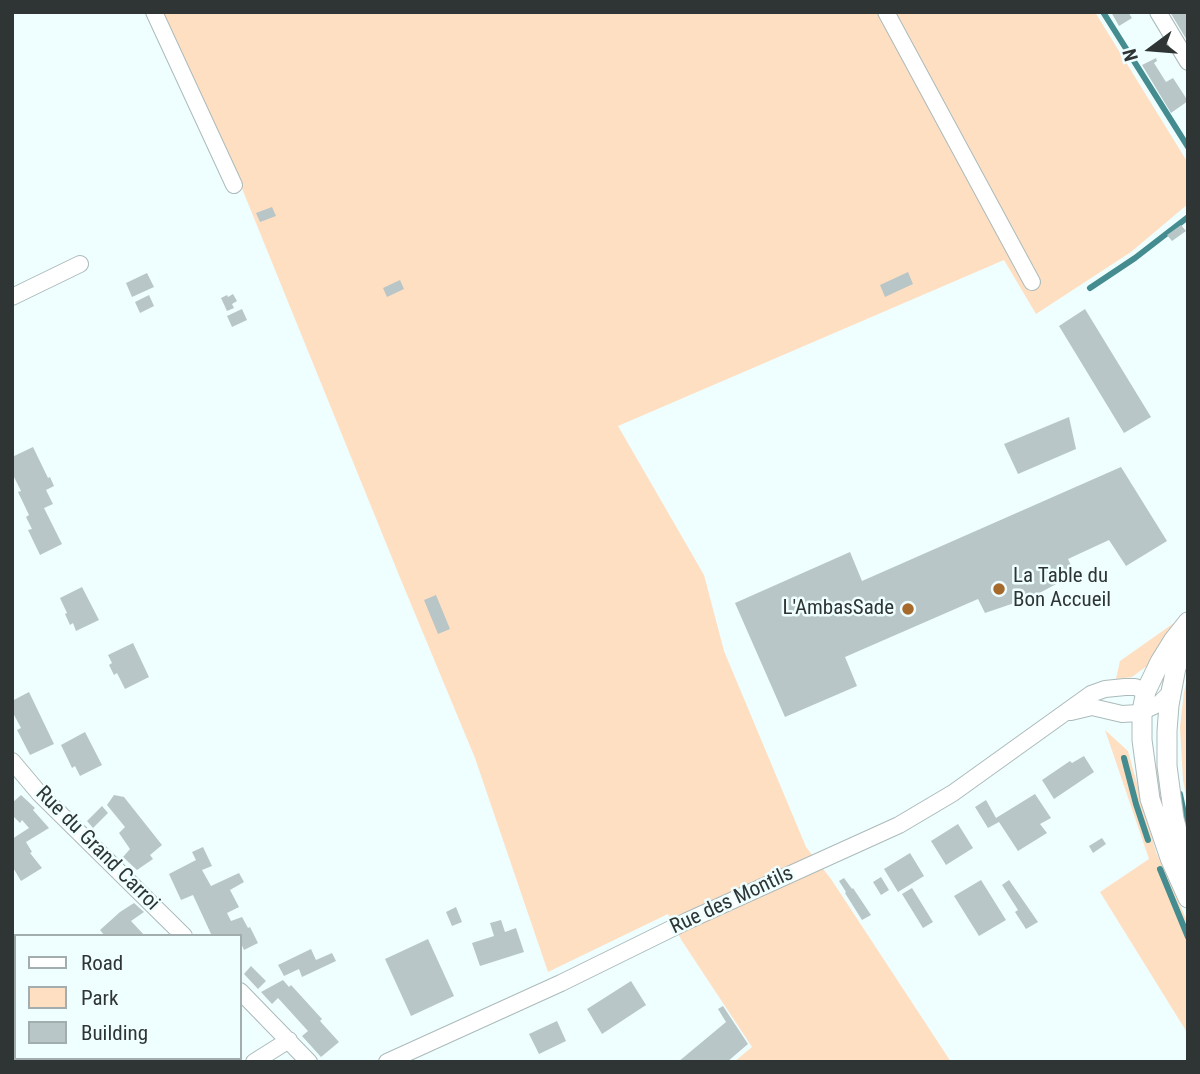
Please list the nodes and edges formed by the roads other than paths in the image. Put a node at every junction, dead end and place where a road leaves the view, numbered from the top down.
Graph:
1 (886, 12) edge
2 (1158, 12) edge
3 (160, 14) edge
4 (1188, 62) edge
5 (234, 185) dead end
6 (80, 264) dead end
7 (1032, 282) dead end
8 (12, 297) edge
9 (1188, 622) edge
10 (1188, 644) edge
11 (1172, 682) junction
12 (1146, 703) junction
13 (1112, 712) junction
14 (1062, 715) junction
15 (1142, 740) junction
16 (12, 761) edge
17 (1174, 820) junction
18 (1188, 873) edge
19 (1188, 898) edge
20 (182, 934) edge
21 (242, 993) edge
22 (289, 1040) junction
23 (254, 1062) edge
24 (309, 1062) edge
25 (387, 1062) edge

1 - 7 street
2 - 4 street
3 - 5 street
6 - 8 street
9 - 12 street
10 - 11 street
11 - 12 street
11 - 17 street
12 - 13 street, Rue des Montils
12 - 14 street, Rue des Montils
12 - 15 street
12 - 17 street
13 - 14 street, Rue des Montils
13 - 15 street
14 - 25 street, Rue des Montils
15 - 19 street
16 - 20 street, Rue du Grand Carroi
17 - 18 street
21 - 22 street
22 - 23 street
22 - 24 street

